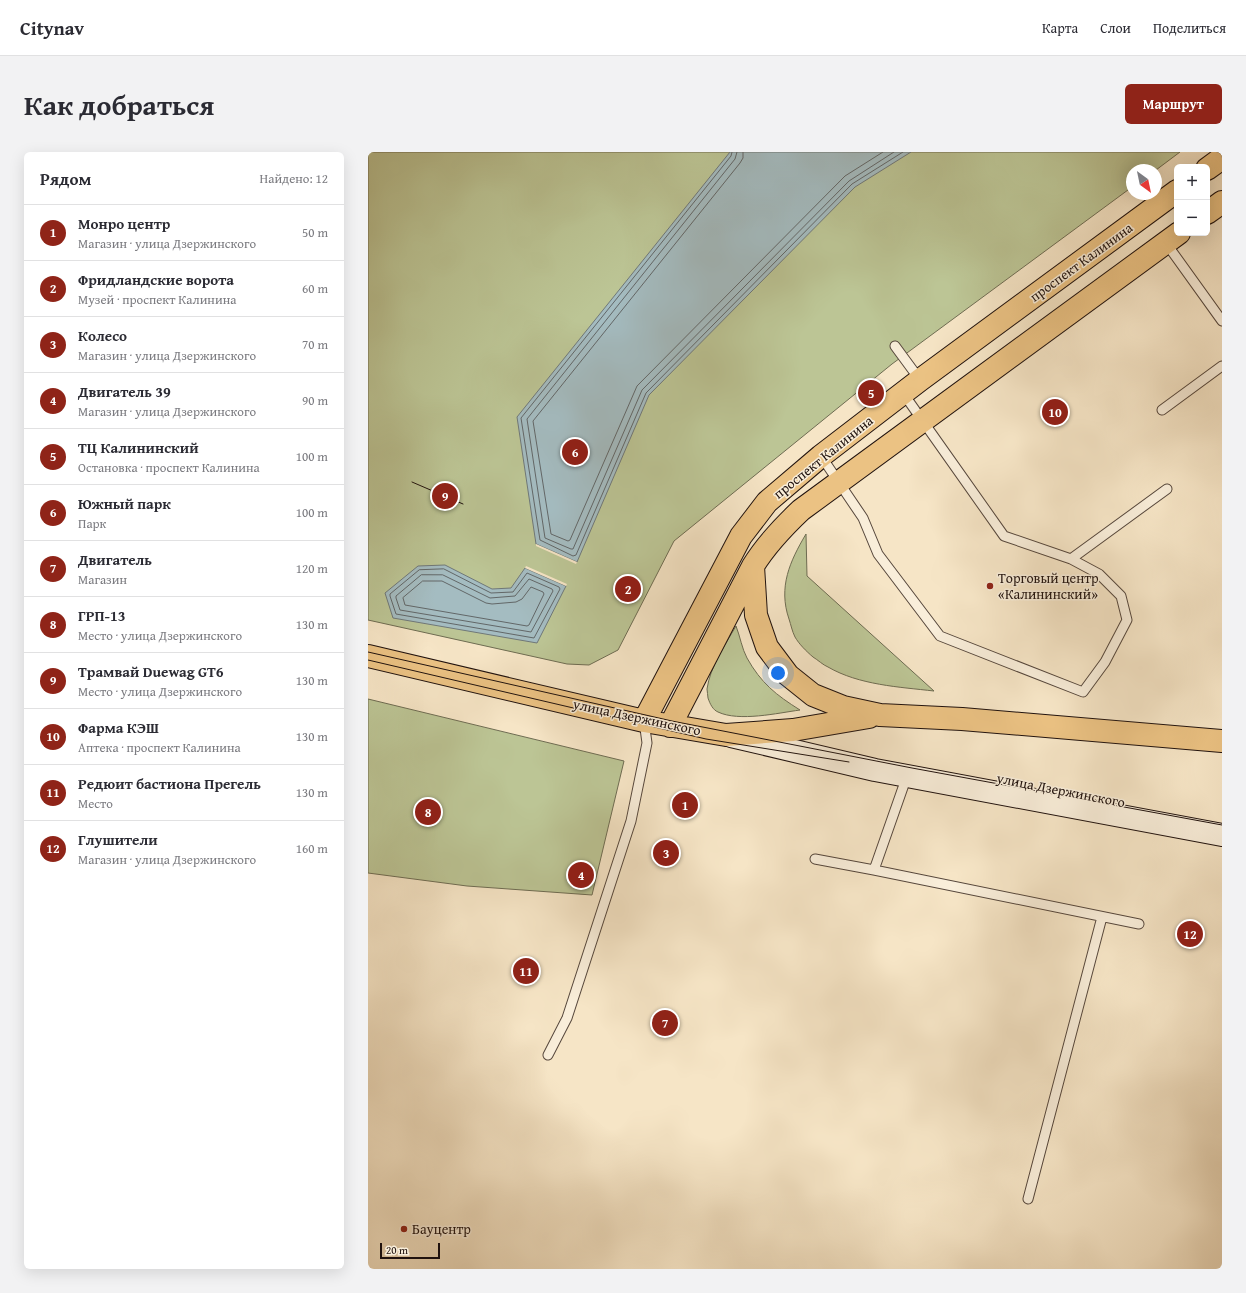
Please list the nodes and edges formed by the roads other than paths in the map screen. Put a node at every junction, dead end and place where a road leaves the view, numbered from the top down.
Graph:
1 (1222, 158) edge
2 (1210, 167) edge
3 (1174, 193) edge
4 (1222, 202) edge
5 (1210, 211) edge
6 (1173, 238) edge
7 (1222, 321) edge
8 (894, 346) dead end
9 (1222, 366) edge
10 (911, 387) junction
11 (1162, 410) dead end
12 (923, 420) junction
13 (821, 456) junction
14 (839, 482) junction
15 (1167, 489) dead end
16 (767, 502) junction
17 (1071, 559) junction
18 (753, 566) junction
19 (368, 656) edge
20 (880, 715) junction
21 (644, 720) junction
22 (670, 726) junction
23 (726, 735) junction
24 (1222, 741) edge
25 (907, 776) junction
26 (1222, 820) edge
27 (1222, 834) edge
28 (815, 859) dead end
29 (874, 870) junction
30 (1102, 917) junction
31 (1139, 924) dead end
32 (548, 1055) dead end
33 (1028, 1199) dead end

1 - 2 main road
3 - 10 main road, проспект Калинина
4 - 5 main road
6 - 7 lane
6 - 12 main road, проспект Калинина
8 - 10 lane
9 - 11 lane
10 - 12 lane
10 - 13 main road, проспект Калинина
12 - 14 main road, проспект Калинина
12 - 17 lane
13 - 14 lane
13 - 16 main road, проспект Калинина
14 - 17 lane
14 - 18 main road, проспект Калинина
15 - 17 lane
16 - 18 main road
16 - 21 main road, проспект Калинина
18 - 20 main road
18 - 22 main road, проспект Калинина
19 - 21 main road, улица Дзержинского
20 - 23 main road
20 - 24 main road
21 - 22 main road, улица Дзержинского
21 - 32 lane
22 - 23 main road, улица Дзержинского
23 - 25 main road, улица Дзержинского
25 - 26 main road, улица Дзержинского
25 - 27 main road, улица Дзержинского
25 - 29 lane
28 - 29 lane
29 - 30 lane
30 - 31 lane
30 - 33 lane

